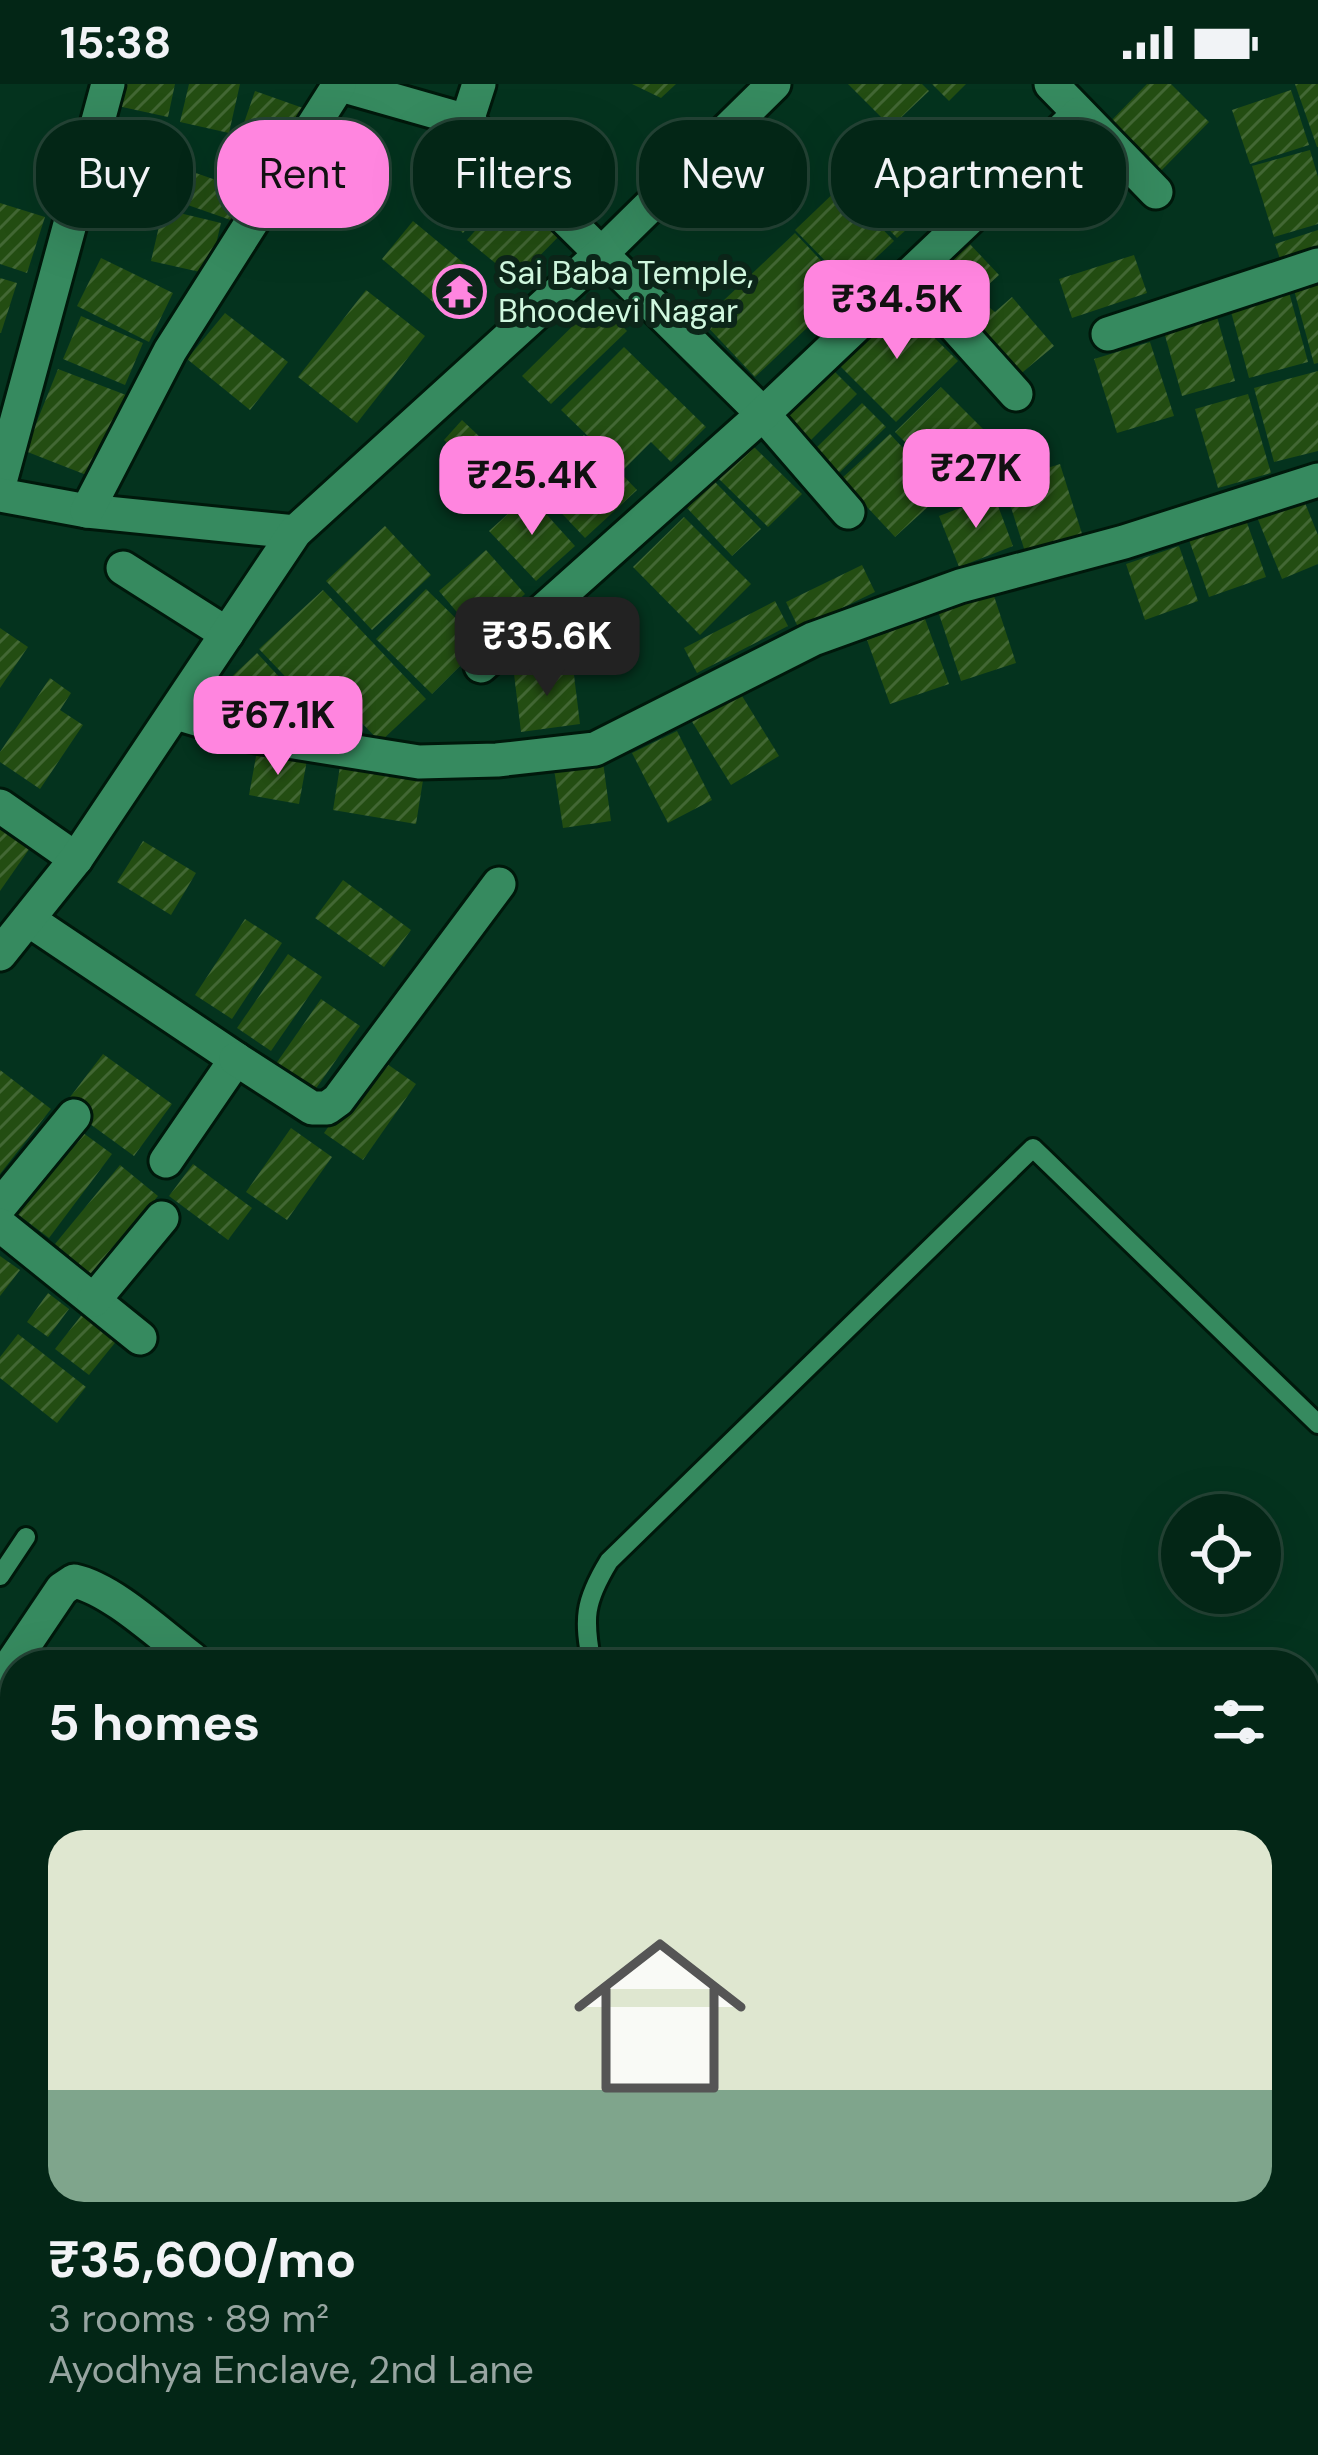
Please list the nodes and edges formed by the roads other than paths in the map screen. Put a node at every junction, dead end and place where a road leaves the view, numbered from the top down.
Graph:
1 (108, 84) edge
2 (338, 84) edge
3 (479, 84) edge
4 (774, 84) edge
5 (1051, 84) edge
6 (1079, 114) junction
7 (464, 120) edge
8 (467, 120) edge
9 (1156, 191) dead end
10 (576, 228) edge
11 (602, 253) junction
12 (1318, 265) edge
13 (909, 275) junction
14 (1108, 334) dead end
15 (1016, 394) dead end
16 (763, 414) junction
17 (1318, 480) edge
18 (0, 482) edge
19 (0, 495) edge
20 (87, 511) junction
21 (848, 512) dead end
22 (295, 532) junction
23 (123, 568) dead end
24 (227, 634) junction
25 (481, 666) dead end
26 (176, 713) junction
27 (0, 806) edge
28 (76, 859) junction
29 (499, 884) dead end
30 (29, 920) junction
31 (0, 954) edge
32 (236, 1059) junction
33 (74, 1116) dead end
34 (166, 1162) dead end
35 (0, 1206) edge
36 (162, 1218) dead end
37 (0, 1225) edge
38 (94, 1300) junction
39 (140, 1338) dead end
40 (1318, 1424) edge
41 (26, 1537) dead end
42 (0, 1576) edge
43 (21, 1650) edge
44 (180, 1650) edge
45 (589, 1650) edge

1 - 18 street
2 - 7 street
2 - 20 street
3 - 8 street
4 - 11 street
5 - 6 street
6 - 9 street
6 - 13 street
10 - 11 street
11 - 16 street
11 - 22 street
12 - 14 street
13 - 15 street
13 - 16 street
16 - 21 street
16 - 25 street
17 - 26 street
19 - 20 street
20 - 22 street
22 - 24 street
23 - 24 street
24 - 26 street
26 - 28 street
27 - 28 street
28 - 30 street
29 - 32 street
30 - 31 street
30 - 32 street
32 - 34 street
33 - 35 street
36 - 38 street
37 - 38 street
38 - 39 street
40 - 45 lane
41 - 42 lane
43 - 44 street

